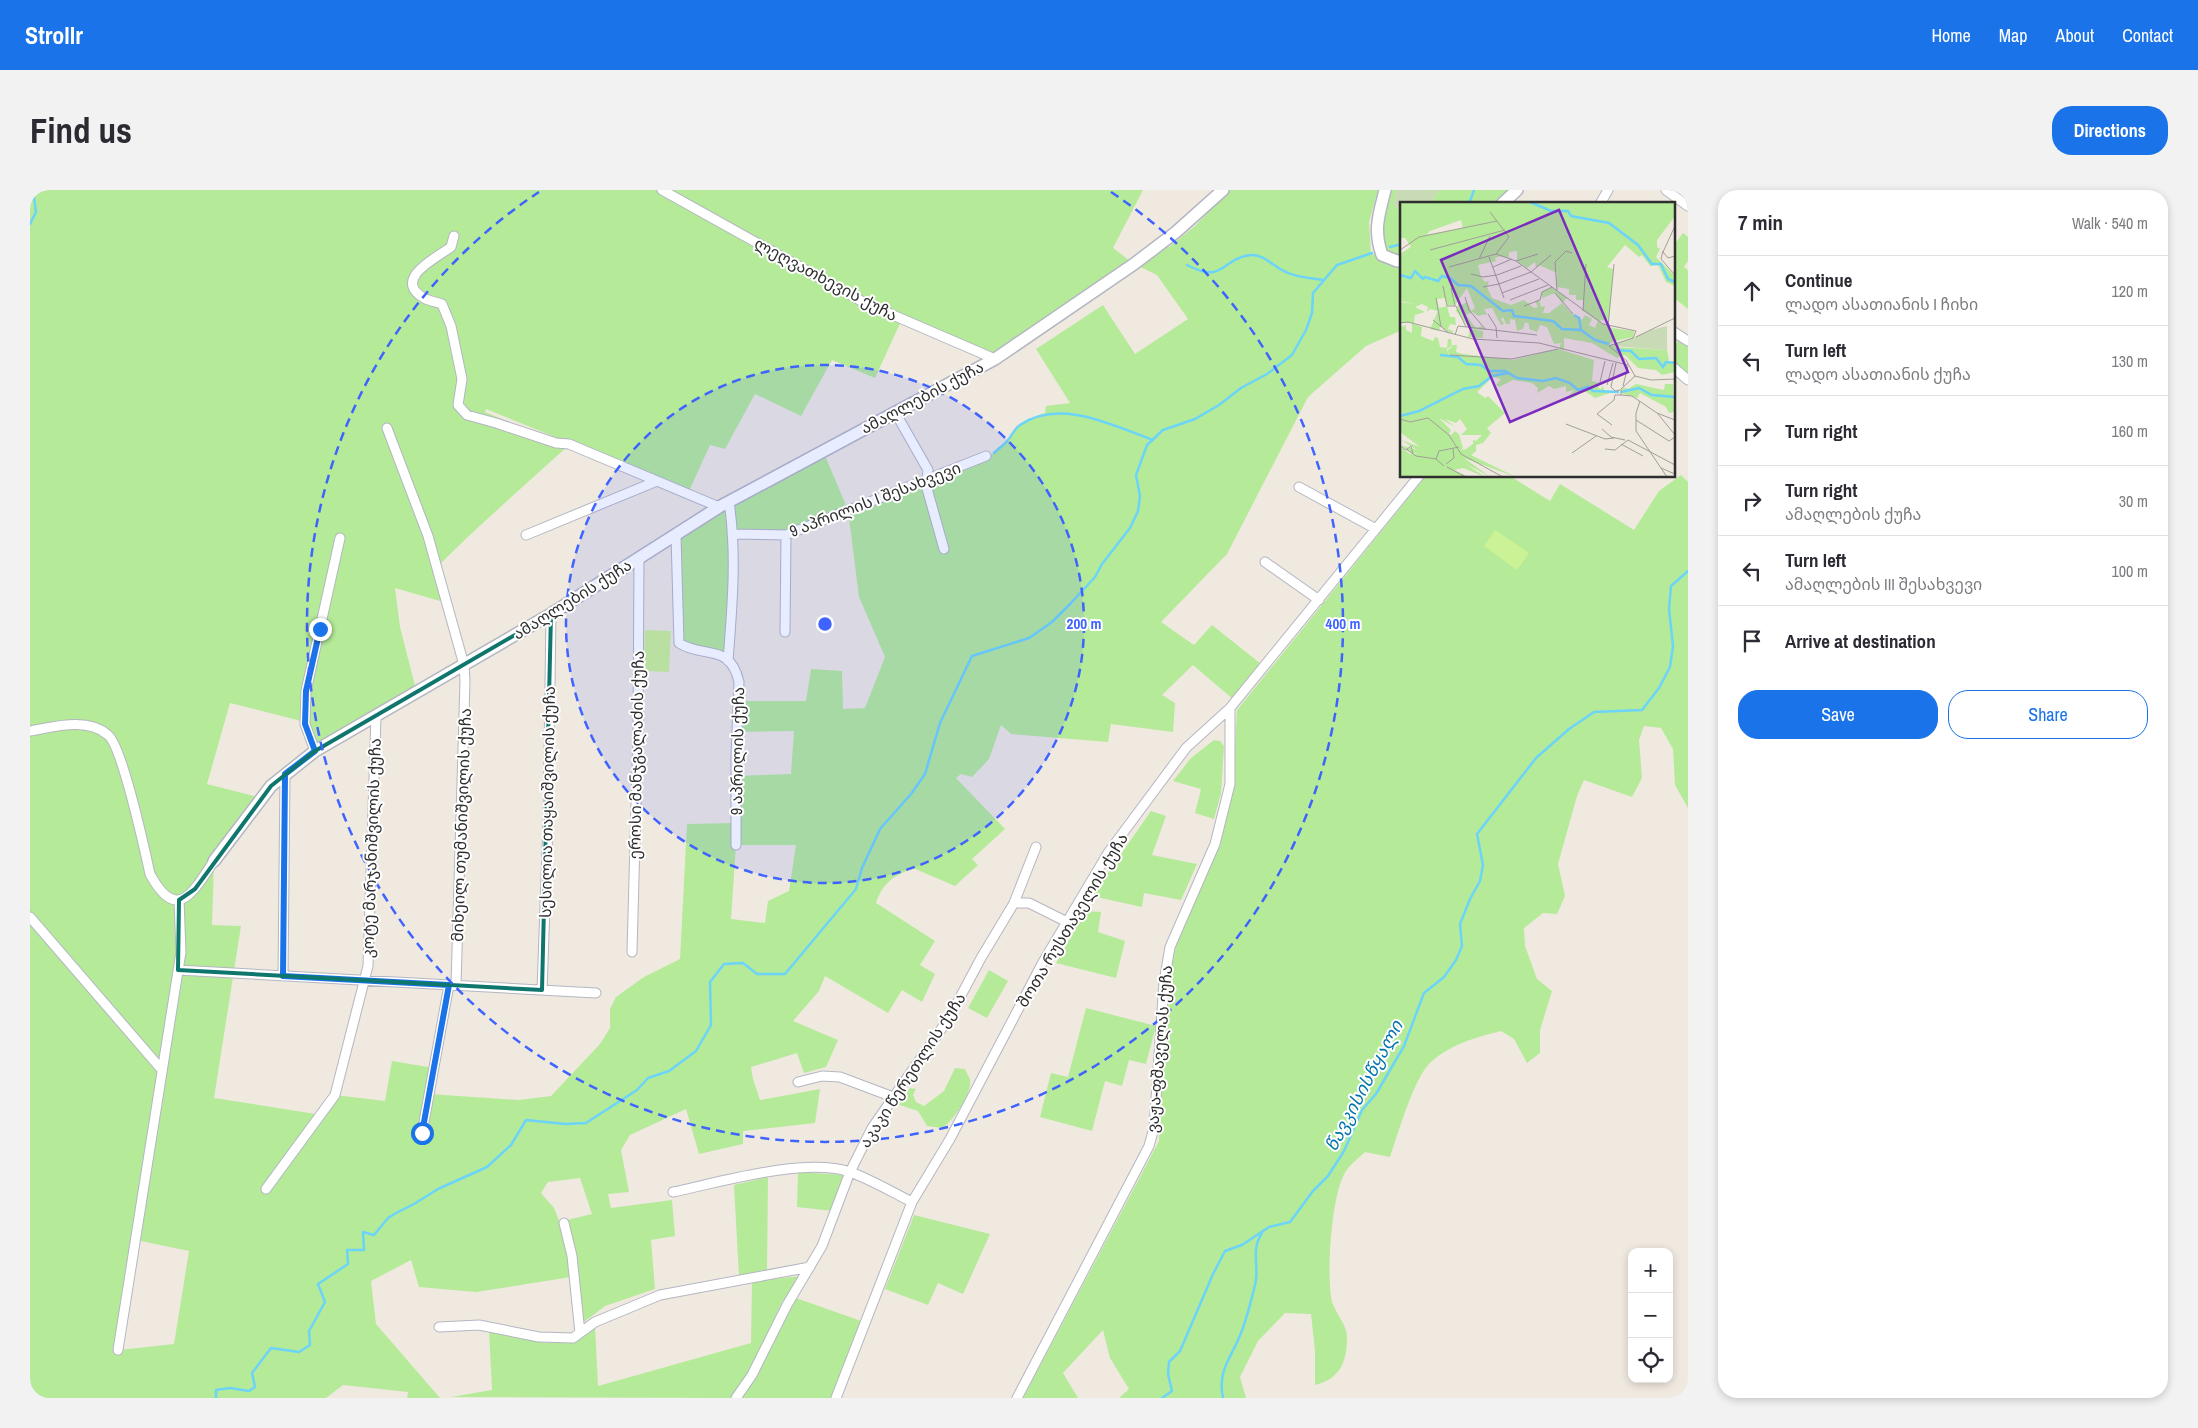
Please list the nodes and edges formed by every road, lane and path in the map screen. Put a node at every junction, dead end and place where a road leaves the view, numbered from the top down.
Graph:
1 (662, 190) edge
2 (1385, 190) edge
3 (1517, 190) edge
4 (1608, 190) edge
5 (1666, 190) edge
6 (1220, 191) edge
7 (1504, 202) edge
8 (1601, 202) edge
9 (1688, 206) edge
10 (454, 236) dead end
11 (1400, 261) edge
12 (1676, 333) edge
13 (1688, 341) edge
14 (995, 359) junction
15 (1676, 370) edge
16 (1688, 380) edge
17 (895, 412) junction
18 (387, 428) dead end
19 (986, 456) dead end
20 (1417, 478) edge
21 (927, 479) junction
22 (657, 482) junction
23 (1299, 488) dead end
24 (724, 504) junction
25 (1376, 529) junction
26 (732, 534) junction
27 (526, 535) dead end
28 (676, 535) junction
29 (786, 535) junction
30 (340, 538) dead end
31 (944, 549) dead end
32 (639, 558) junction
33 (1265, 562) dead end
34 (1318, 600) junction
35 (551, 614) junction
36 (785, 632) dead end
37 (728, 661) junction
38 (464, 665) junction
39 (1230, 708) junction
40 (376, 716) junction
41 (30, 731) edge
42 (315, 751) junction
43 (285, 774) junction
44 (736, 845) dead end
45 (1036, 847) dead end
46 (214, 861) joint
47 (179, 900) junction
48 (1014, 903) junction
49 (30, 917) edge
50 (1067, 922) junction
51 (632, 952) dead end
52 (178, 970) junction
53 (283, 976) junction
54 (364, 980) junction
55 (452, 985) junction
56 (542, 990) junction
57 (596, 993) dead end
58 (162, 1070) junction
59 (798, 1082) dead end
60 (893, 1097) junction
61 (422, 1133) dead end
62 (850, 1172) junction
63 (266, 1189) dead end
64 (673, 1192) dead end
65 (912, 1202) junction
66 (564, 1223) dead end
67 (810, 1267) junction
68 (438, 1327) dead end
69 (580, 1332) junction
70 (118, 1350) dead end
71 (736, 1398) edge
72 (836, 1398) edge
73 (1017, 1398) edge

1 - 14 street, ლეღვათხევის ქუჩა
2 - 11 street
3 - 7 street
4 - 8 street
5 - 9 street
6 - 14 street, ამაღლების ქუჩა
10 - 22 street
12 - 13 street
14 - 17 street, ამაღლების ქუჩა
15 - 16 street
17 - 21 street
17 - 24 street, ამაღლების ქუჩა
18 - 38 street, მიხეილ თუმანიშვილის ქუჩა
19 - 21 street, 9 აპრილის I შესახვევი
20 - 25 street, შოთა რუსთაველის ქუჩა
21 - 29 street, 9 აპრილის I შესახვევი
21 - 31 street
22 - 24 street
22 - 27 street
23 - 25 street
24 - 26 street, 9 აპრილის ქუჩა
24 - 28 street, ამაღლების ქუჩა
25 - 34 street, შოთა რუსთაველის ქუჩა
26 - 29 street, 9 აპრილის I შესახვევი
26 - 37 street, 9 აპრილის ქუჩა
28 - 32 street, ამაღლების ქუჩა
28 - 37 street
29 - 36 street
30 - 42 street
32 - 35 street, ამაღლების ქუჩა
32 - 51 street, ეროსი მანჯგალაძის ქუჩა
33 - 34 street
34 - 39 street, შოთა რუსთაველის ქუჩა
35 - 38 street, ამაღლების ქუჩა
35 - 56 street, სესილია თაყაიშვილის ქუჩა
37 - 44 street, 9 აპრილის ქუჩა
38 - 40 street, ამაღლების ქუჩა
38 - 55 street, მიხეილ თუმანიშვილის ქუჩა
39 - 50 street, შოთა რუსთაველის ქუჩა
39 - 73 street, ვაჟა-ფშაველას ქუჩა
40 - 42 street, ამაღლების ქუჩა
40 - 54 street, კოტე მარჯანიშვილის ქუჩა
41 - 47 street
42 - 43 street, ამაღლების ქუჩა
43 - 46 street, ამაღლების ქუჩა
43 - 53 street
45 - 48 street, აკაკი წერეთლის ქუჩა
46 - 47 street, ამაღლების ქუჩა
47 - 52 street
48 - 50 street
48 - 60 street, აკაკი წერეთლის ქუჩა
49 - 58 street
50 - 65 street, შოთა რუსთაველის ქუჩა
52 - 53 street
52 - 58 street
53 - 54 street
54 - 55 street
54 - 63 street, კოტე მარჯანიშვილის ქუჩა
55 - 56 street
55 - 61 street, მიხეილ თუმანიშვილის ქუჩა
56 - 57 street
58 - 70 street
59 - 60 street
60 - 62 street, აკაკი წერეთლის ქუჩა
62 - 64 street
62 - 65 street
62 - 67 street, აკაკი წერეთლის ქუჩა
65 - 72 street, შოთა რუსთაველის ქუჩა
66 - 69 street
67 - 69 street
67 - 71 street, აკაკი წერეთლის ქუჩა
68 - 69 street

